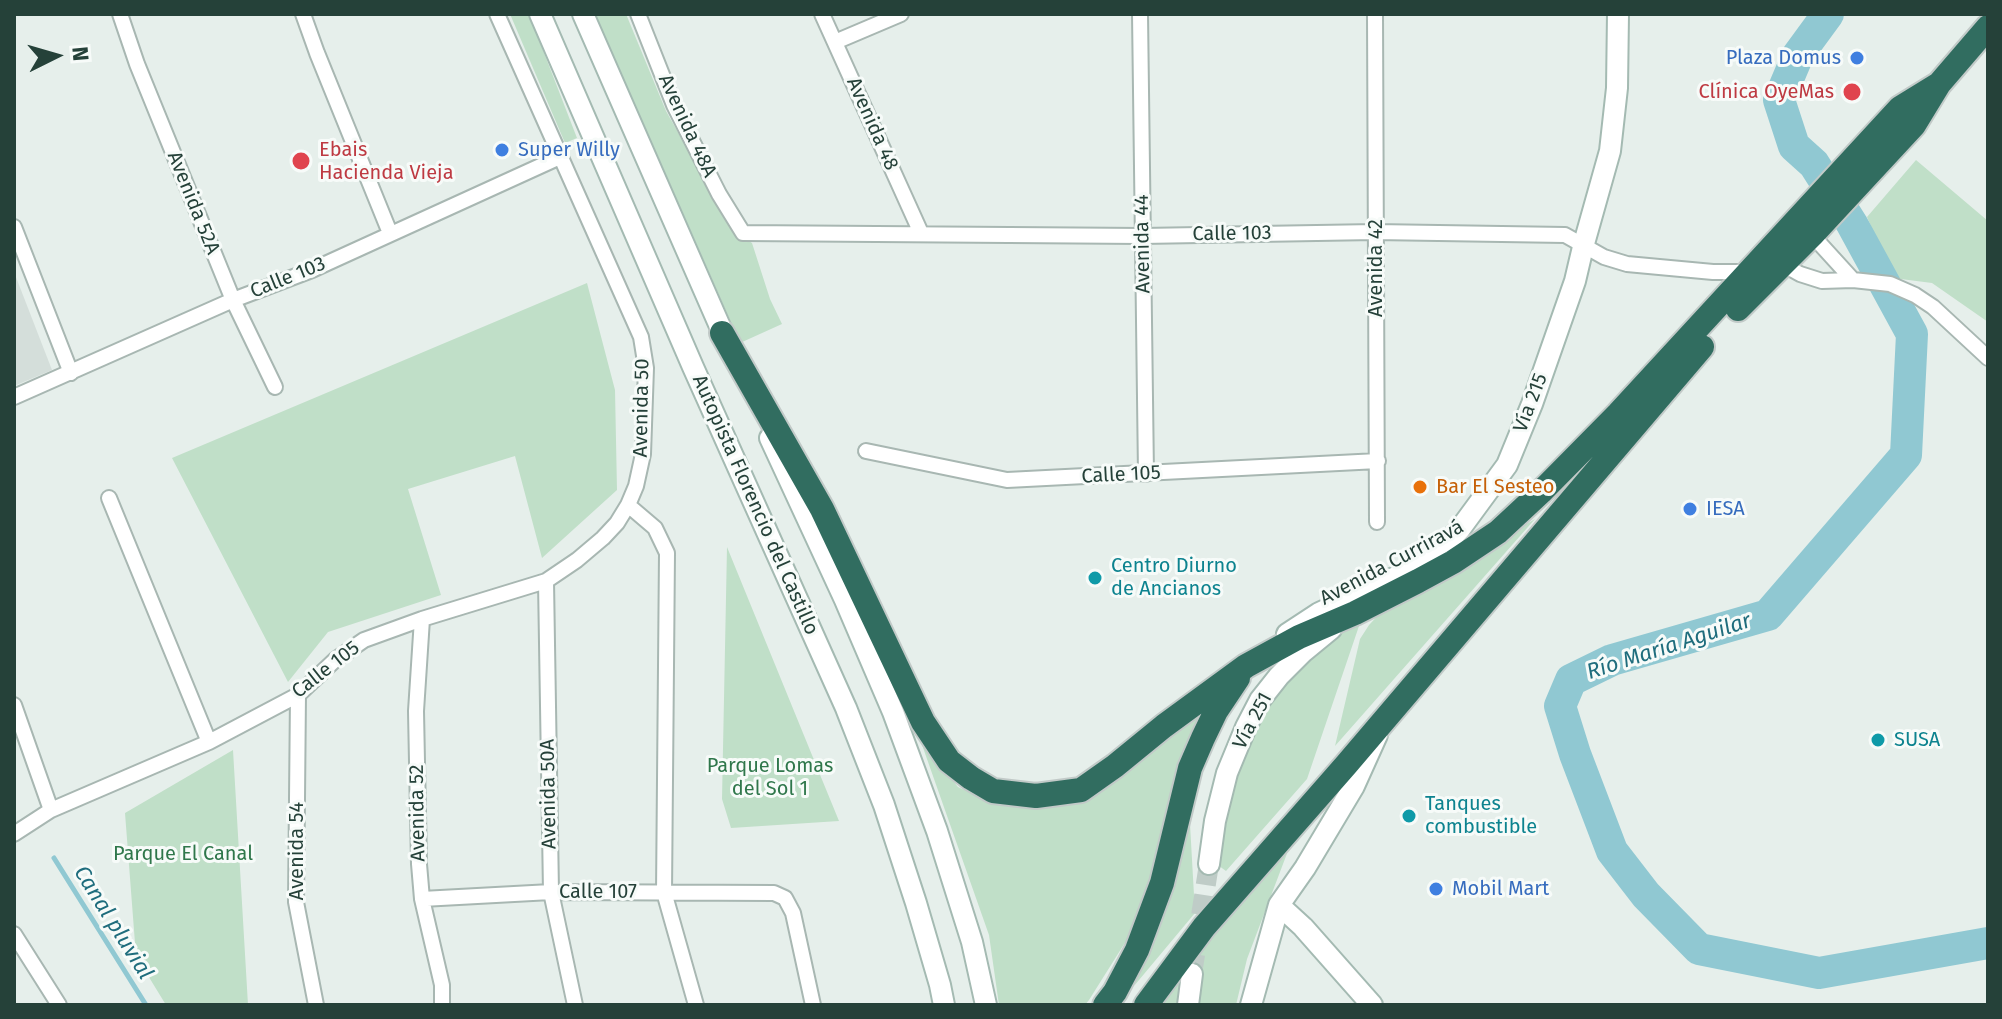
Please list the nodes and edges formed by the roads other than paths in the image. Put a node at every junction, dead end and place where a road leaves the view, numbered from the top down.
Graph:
1 (120, 14) edge
2 (303, 14) edge
3 (497, 14) edge
4 (540, 14) edge
5 (583, 14) edge
6 (638, 14) edge
7 (822, 14) edge
8 (901, 14) edge
9 (1140, 14) edge
10 (1375, 14) edge
11 (1618, 14) edge
12 (1988, 27) edge
13 (835, 42) junction
14 (1939, 84) junction
15 (560, 157) junction
16 (1828, 186) junction
17 (14, 227) edge
18 (1375, 232) junction
19 (390, 233) junction
20 (743, 233) joint
21 (921, 233) junction
22 (1812, 235) junction
23 (1142, 236) junction
24 (1583, 247) junction
25 (1782, 264) junction
26 (1713, 272) junction
27 (1856, 281) junction
28 (1740, 290) junction
29 (233, 300) junction
30 (722, 333) junction
31 (1988, 358) edge
32 (71, 373) junction
33 (275, 387) dead end
34 (14, 397) edge
35 (866, 451) dead end
36 (1378, 461) junction
37 (1146, 474) junction
38 (109, 498) dead end
39 (628, 505) junction
40 (1377, 522) dead end
41 (546, 581) junction
42 (1355, 613) junction
43 (422, 619) junction
44 (1246, 666) junction
45 (298, 695) junction
46 (14, 705) edge
47 (1383, 721) junction
48 (209, 742) junction
49 (51, 810) junction
50 (14, 834) edge
51 (1209, 864) tunnel mouth
52 (551, 892) junction
53 (664, 892) junction
54 (422, 899) junction
55 (1279, 905) junction
56 (14, 934) edge
57 (1192, 974) tunnel mouth
58 (1149, 1001) edge
59 (59, 1005) edge
60 (316, 1005) edge
61 (442, 1005) edge
62 (575, 1005) edge
63 (696, 1005) edge
64 (813, 1005) edge
65 (944, 1005) edge
66 (986, 1005) edge
67 (1105, 1005) edge
68 (1188, 1005) edge
69 (1251, 1005) edge
70 (1372, 1005) edge

1 - 29 street, Avenida 52A
2 - 19 street
3 - 15 street, Avenida 50
4 - 65 main road, Autopista Florencio del Castillo
5 - 30 main road, Autopista Florencio del Castillo
6 - 20 street, Avenida 48A
7 - 13 street, Avenida 48
8 - 13 street
9 - 23 street, Avenida 44
10 - 18 street, Avenida 42
11 - 24 main road, Vía 215
12 - 14 highway, Avenida Curriravá
13 - 21 street, Avenida 48
14 - 16 highway, Avenida Curriravá
14 - 22 highway, Avenida Curriravá
15 - 19 street, Calle 103
15 - 39 street, Avenida 50
16 - 25 street
16 - 28 highway, Avenida Curriravá
17 - 32 street
18 - 23 street, Calle 103
18 - 24 street, Calle 103
18 - 36 street, Avenida 42
19 - 29 street, Calle 103
20 - 21 street, Calle 103
21 - 23 street, Calle 103
22 - 25 highway, Avenida Curriravá
22 - 27 street
23 - 37 street, Avenida 44
24 - 26 street, Calle 103
24 - 44 main road, Vía 215
25 - 27 street
25 - 28 highway, Avenida Curriravá
26 - 28 street
26 - 28 street, Calle 103
27 - 31 street
28 - 42 highway, Avenida Curriravá
28 - 47 highway
29 - 32 street, Calle 103
29 - 33 street, Avenida 52A
30 - 44 highway
30 - 66 main road, Autopista Florencio del Castillo
32 - 34 street, Calle 103
35 - 37 street, Calle 105
36 - 37 street, Calle 105
36 - 40 street, Avenida 42
38 - 48 street
39 - 41 street, Calle 105
39 - 53 street
41 - 43 street, Calle 105
41 - 52 street, Avenida 50A
42 - 44 highway, Avenida Curriravá
42 - 51 main road, Vía 251
43 - 45 street, Calle 105
43 - 54 street, Avenida 52
44 - 67 highway, Avenida Curriravá
45 - 48 street, Calle 105
45 - 60 street, Avenida 54
46 - 49 street
47 - 55 main road
47 - 58 highway
48 - 49 street, Calle 105
49 - 50 street, Calle 105
52 - 53 street, Calle 107
52 - 54 street, Calle 107
52 - 62 street, Avenida 50A
53 - 63 street
53 - 64 street, Calle 107
54 - 61 street, Avenida 52
55 - 69 main road
55 - 70 main road
56 - 59 street
57 - 68 main road

